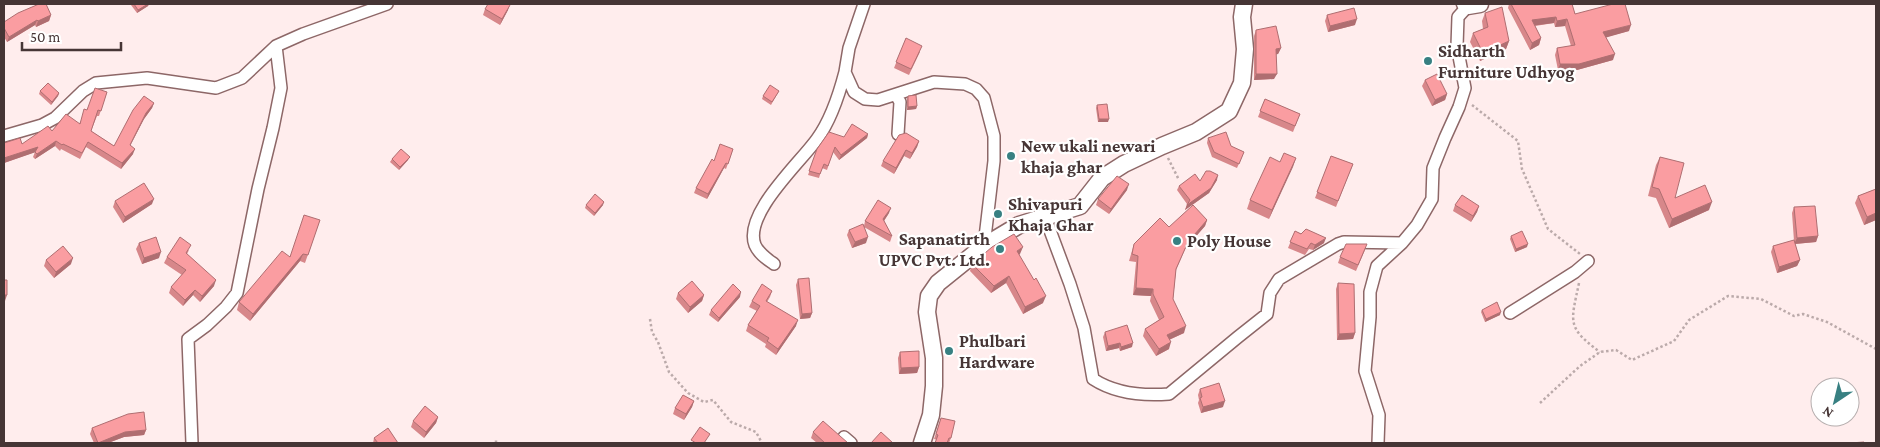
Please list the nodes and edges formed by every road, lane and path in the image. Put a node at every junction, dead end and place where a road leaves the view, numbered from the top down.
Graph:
1 (387, 4) edge
2 (864, 4) edge
3 (1244, 4) edge
4 (1471, 5) edge
5 (276, 46) junction
6 (845, 72) junction
7 (1465, 88) junction
8 (896, 94) junction
9 (898, 134) edge
10 (4, 136) edge
11 (1162, 146) junction
12 (1179, 180) dead end
13 (1045, 217) junction
14 (1402, 243) junction
15 (984, 246) junction
16 (1588, 261) junction
17 (774, 264) dead end
18 (1510, 313) dead end
19 (650, 319) dead end
20 (1876, 349) edge
21 (1600, 352) junction
22 (1540, 403) dead end
23 (496, 438) dead end
24 (192, 443) edge
25 (496, 443) edge
26 (762, 443) edge
27 (922, 443) edge
28 (1378, 443) edge

1 - 5 street
2 - 6 street
3 - 11 street
4 - 7 street
5 - 10 street
5 - 24 street
6 - 8 street
6 - 17 street
7 - 14 street
7 - 16 path
8 - 9 street
8 - 15 street
11 - 12 path
11 - 13 street
13 - 14 street
13 - 15 street
14 - 28 street
15 - 27 street
16 - 18 street
16 - 21 path
19 - 26 path
20 - 21 path
21 - 22 path
23 - 25 path

